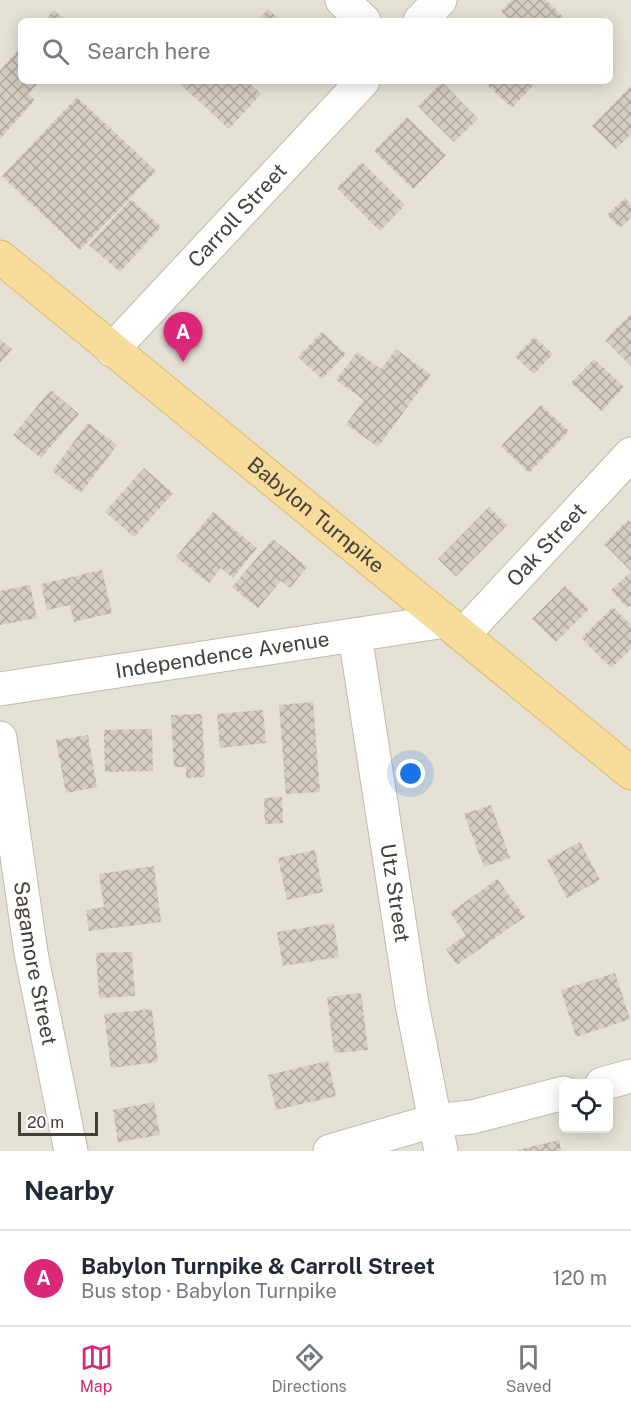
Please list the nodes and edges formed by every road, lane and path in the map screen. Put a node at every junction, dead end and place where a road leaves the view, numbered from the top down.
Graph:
1 (342, 0) edge
2 (440, 0) edge
3 (361, 18) edge
4 (423, 18) edge
5 (360, 84) edge
6 (0, 257) edge
7 (112, 350) junction
8 (631, 454) edge
9 (454, 628) junction
10 (355, 635) junction
11 (0, 689) edge
12 (0, 738) edge
13 (631, 772) edge
14 (631, 1076) edge
15 (613, 1080) edge
16 (559, 1094) edge
17 (437, 1136) edge
18 (71, 1151) edge
19 (330, 1151) edge

1 - 3 street
2 - 4 street
5 - 7 street, Carroll Street
6 - 7 main road, Babylon Turnpike
7 - 9 main road, Babylon Turnpike
8 - 9 street, Oak Street
9 - 10 street, Independence Avenue
9 - 13 main road, Babylon Turnpike
10 - 11 street, Independence Avenue
10 - 17 street, Utz Street
12 - 18 street, Sagamore Street
14 - 15 street
16 - 17 street
17 - 19 street

